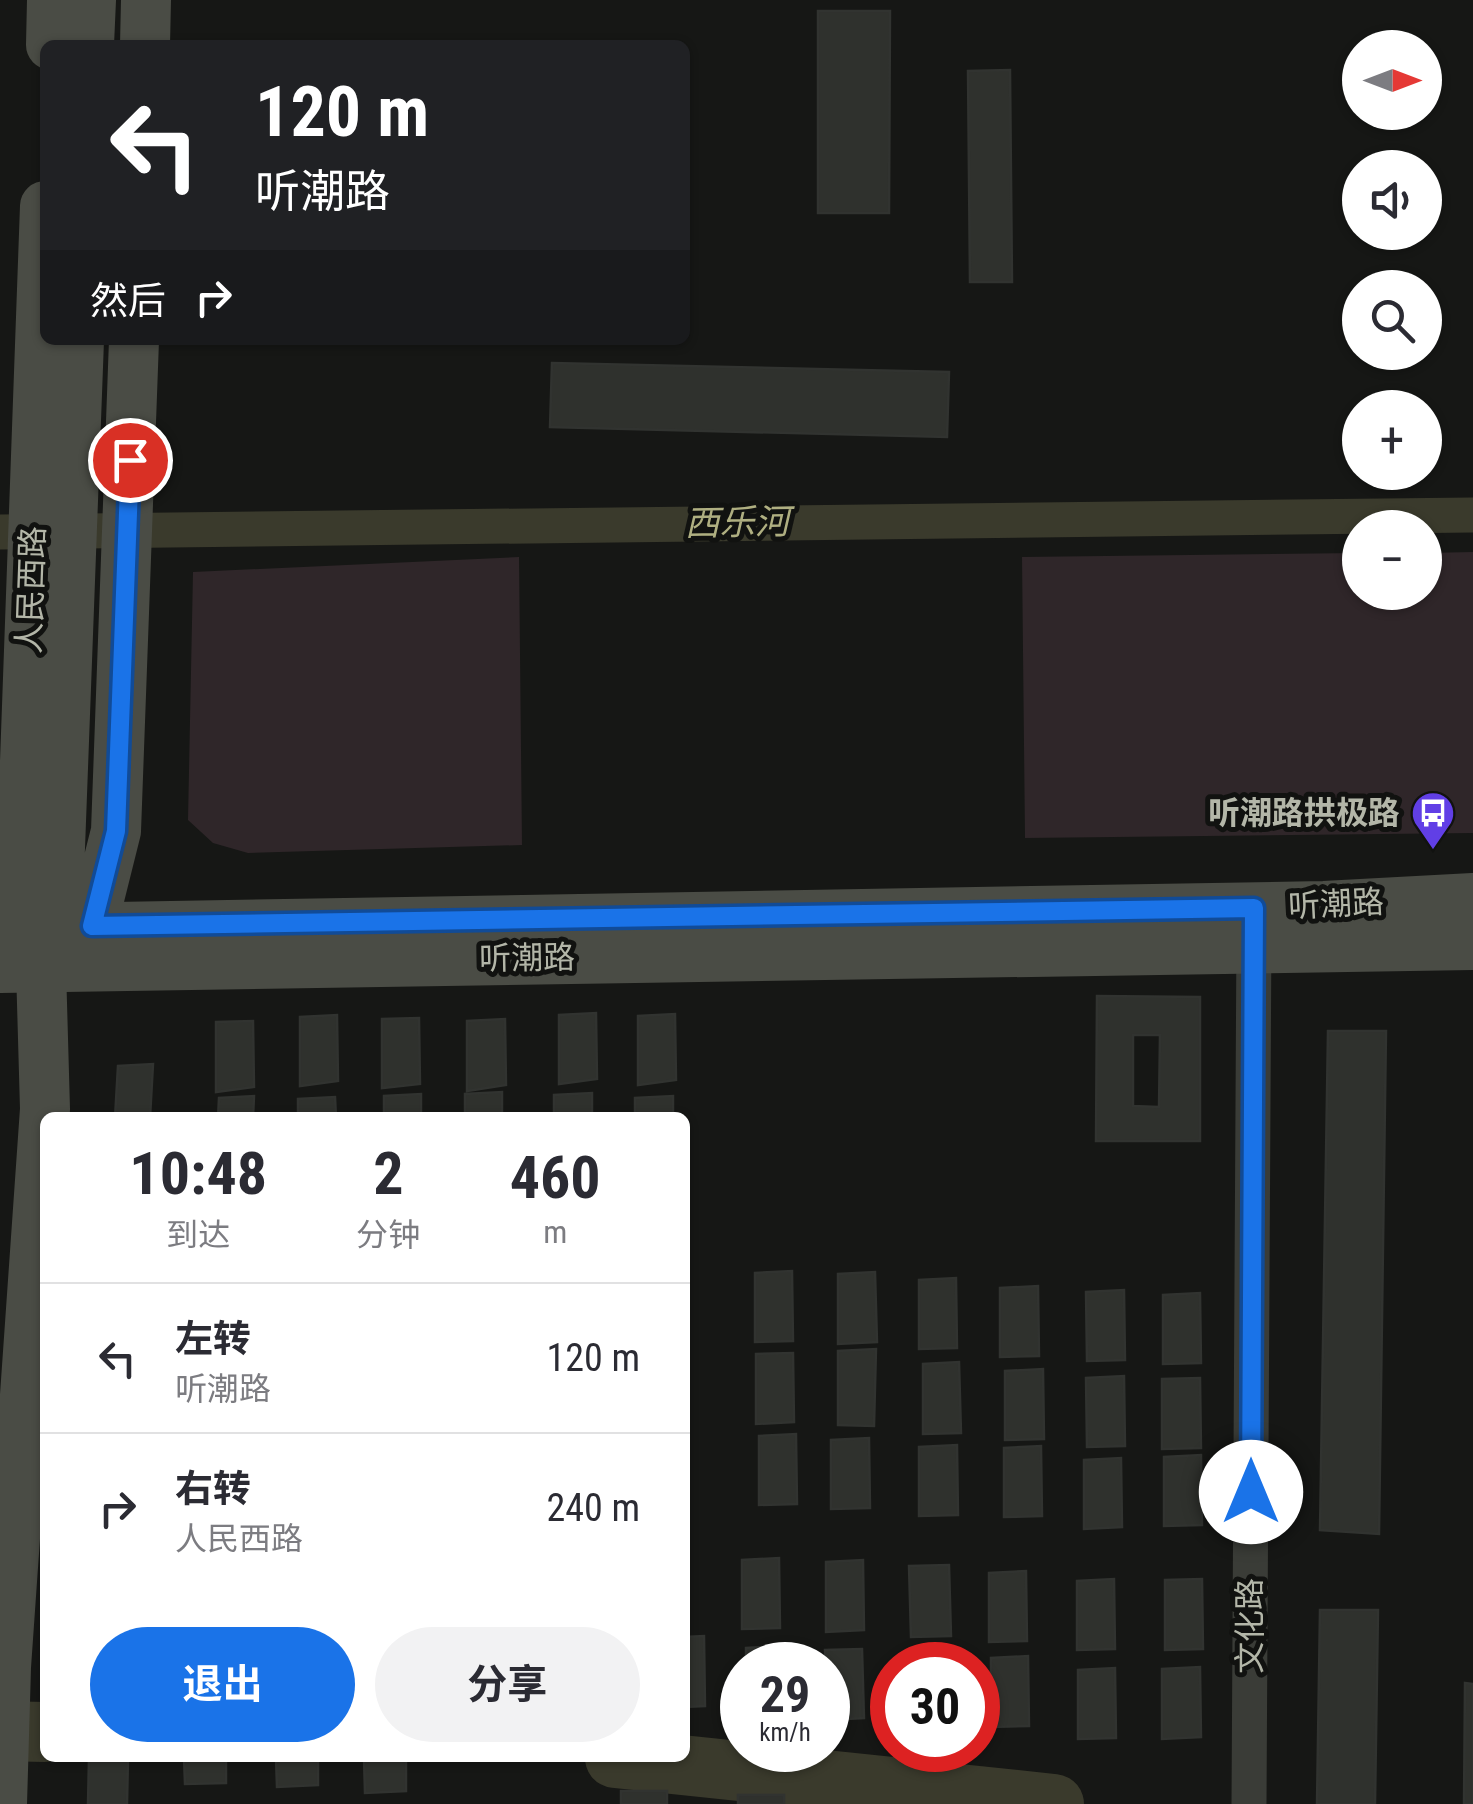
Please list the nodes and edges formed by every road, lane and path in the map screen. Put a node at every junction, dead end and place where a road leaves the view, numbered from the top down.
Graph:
1 (52, 0) edge
2 (91, 0) edge
3 (146, 0) edge
4 (51, 40) edge
5 (89, 40) edge
6 (145, 40) edge
7 (51, 345) edge
8 (77, 345) edge
9 (134, 345) edge
10 (55, 457) junction
11 (1473, 898) edge
12 (1254, 927) junction
13 (30, 942) edge
14 (1473, 944) edge
15 (45, 1112) edge
16 (40, 1181) edge
17 (2, 1804) edge
18 (1249, 1804) edge

1 - 4 main road
2 - 5 main road
3 - 6 main road
7 - 10 main road, 人民西路
8 - 10 main road, 人民西路
9 - 13 main road, 人民西路
10 - 13 main road, 人民西路
11 - 12 main road, 听潮路
12 - 13 main road, 听潮路
12 - 13 main road, 听潮路
12 - 14 main road, 听潮路
12 - 18 street, 文化路
13 - 15 main road, 人民西路
16 - 17 main road, 人民西路

